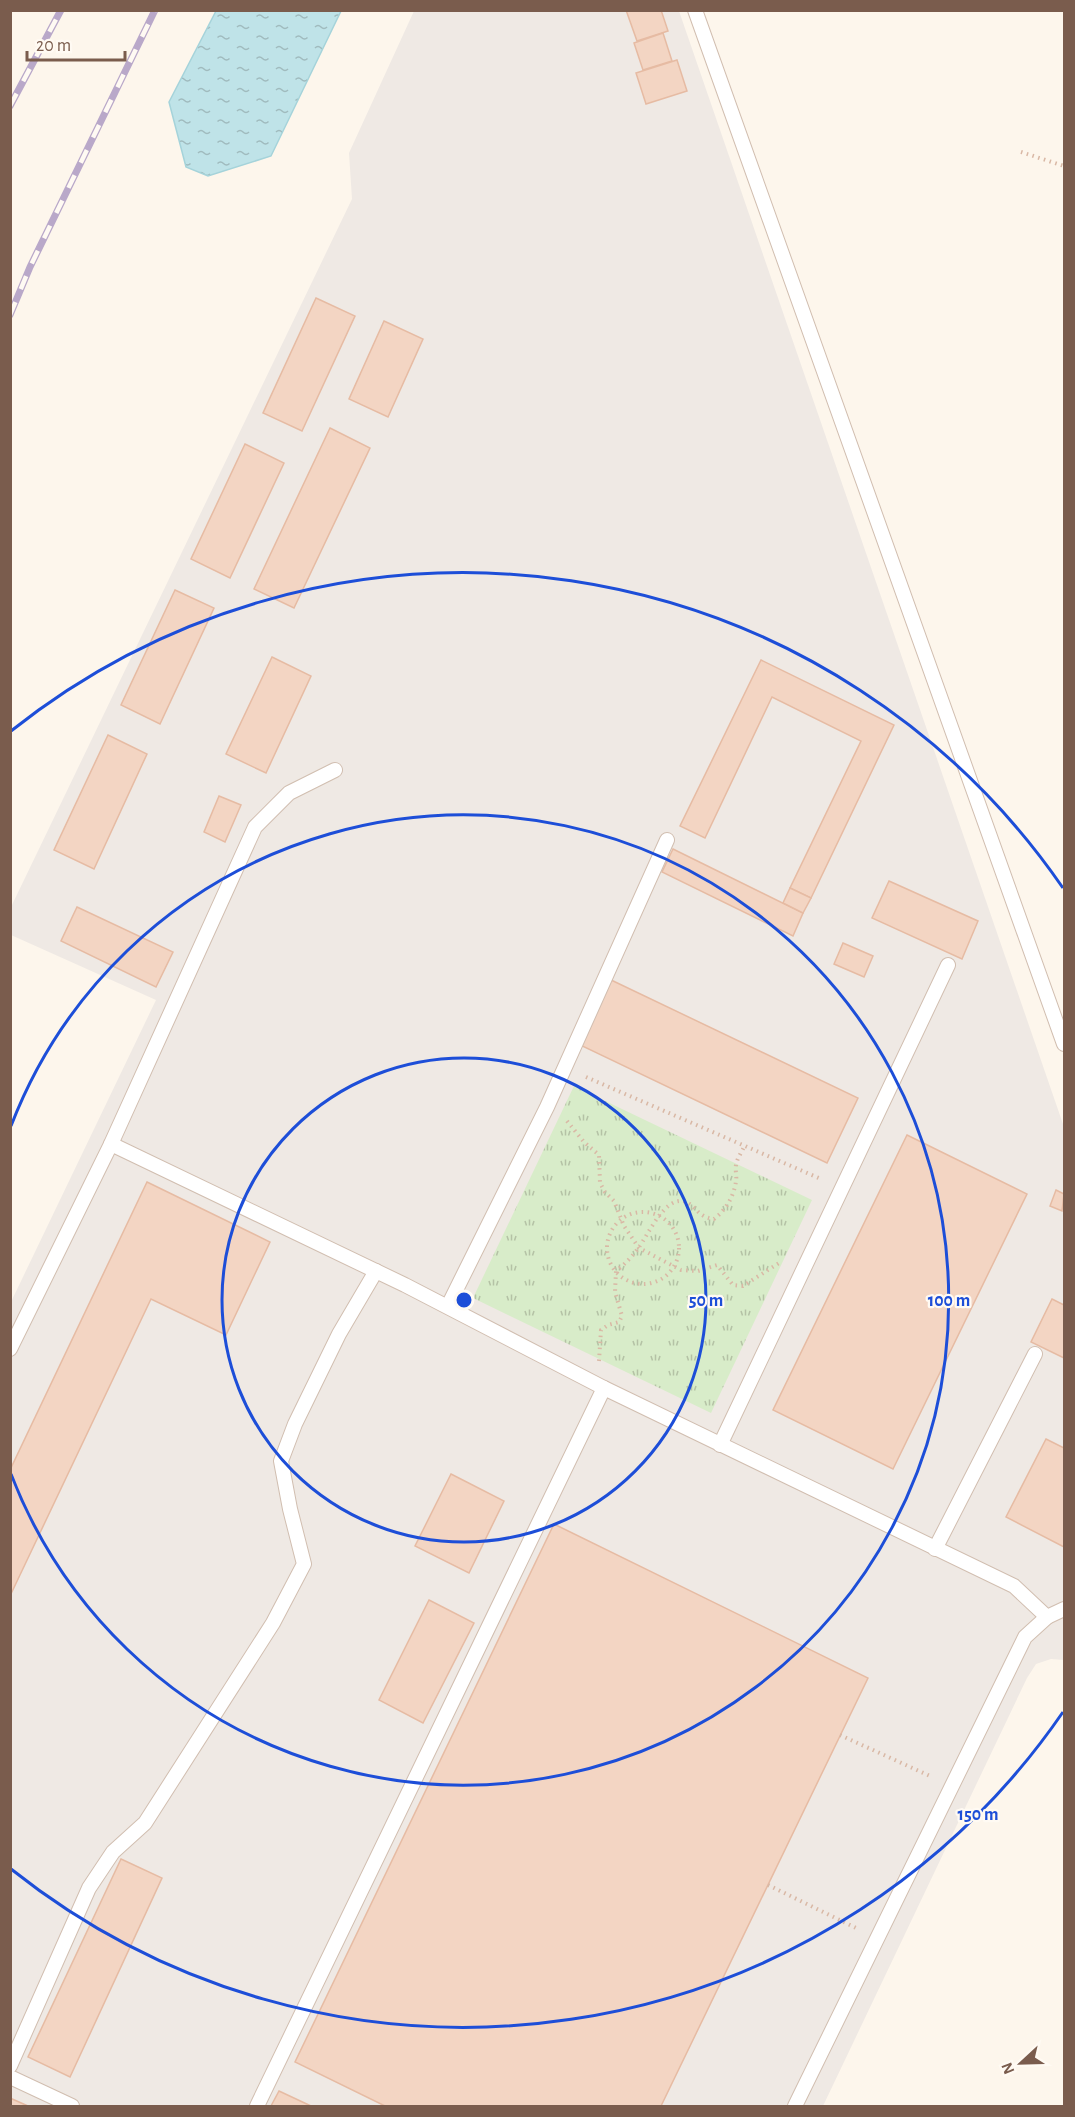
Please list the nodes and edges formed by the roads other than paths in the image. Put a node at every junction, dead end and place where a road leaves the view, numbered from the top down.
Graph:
1 (695, 10) edge
2 (335, 770) dead end
3 (667, 840) dead end
4 (948, 965) dead end
5 (1065, 1044) edge
6 (111, 1144) junction
7 (376, 1271) junction
8 (448, 1306) junction
9 (10, 1349) edge
10 (1035, 1354) dead end
11 (604, 1388) junction
12 (720, 1445) junction
13 (935, 1549) junction
14 (1065, 1609) edge
15 (1047, 1617) junction
16 (10, 2066) edge
17 (10, 2077) edge
18 (72, 2106) edge
19 (257, 2106) edge
20 (795, 2106) edge

1 - 5 lane
2 - 6 lane
3 - 8 lane
4 - 12 lane
6 - 7 lane
6 - 9 lane
7 - 8 lane
7 - 16 lane
8 - 11 lane
10 - 13 lane
11 - 12 lane
11 - 19 lane
12 - 13 lane
13 - 15 lane
14 - 15 lane
15 - 20 lane
17 - 18 lane

